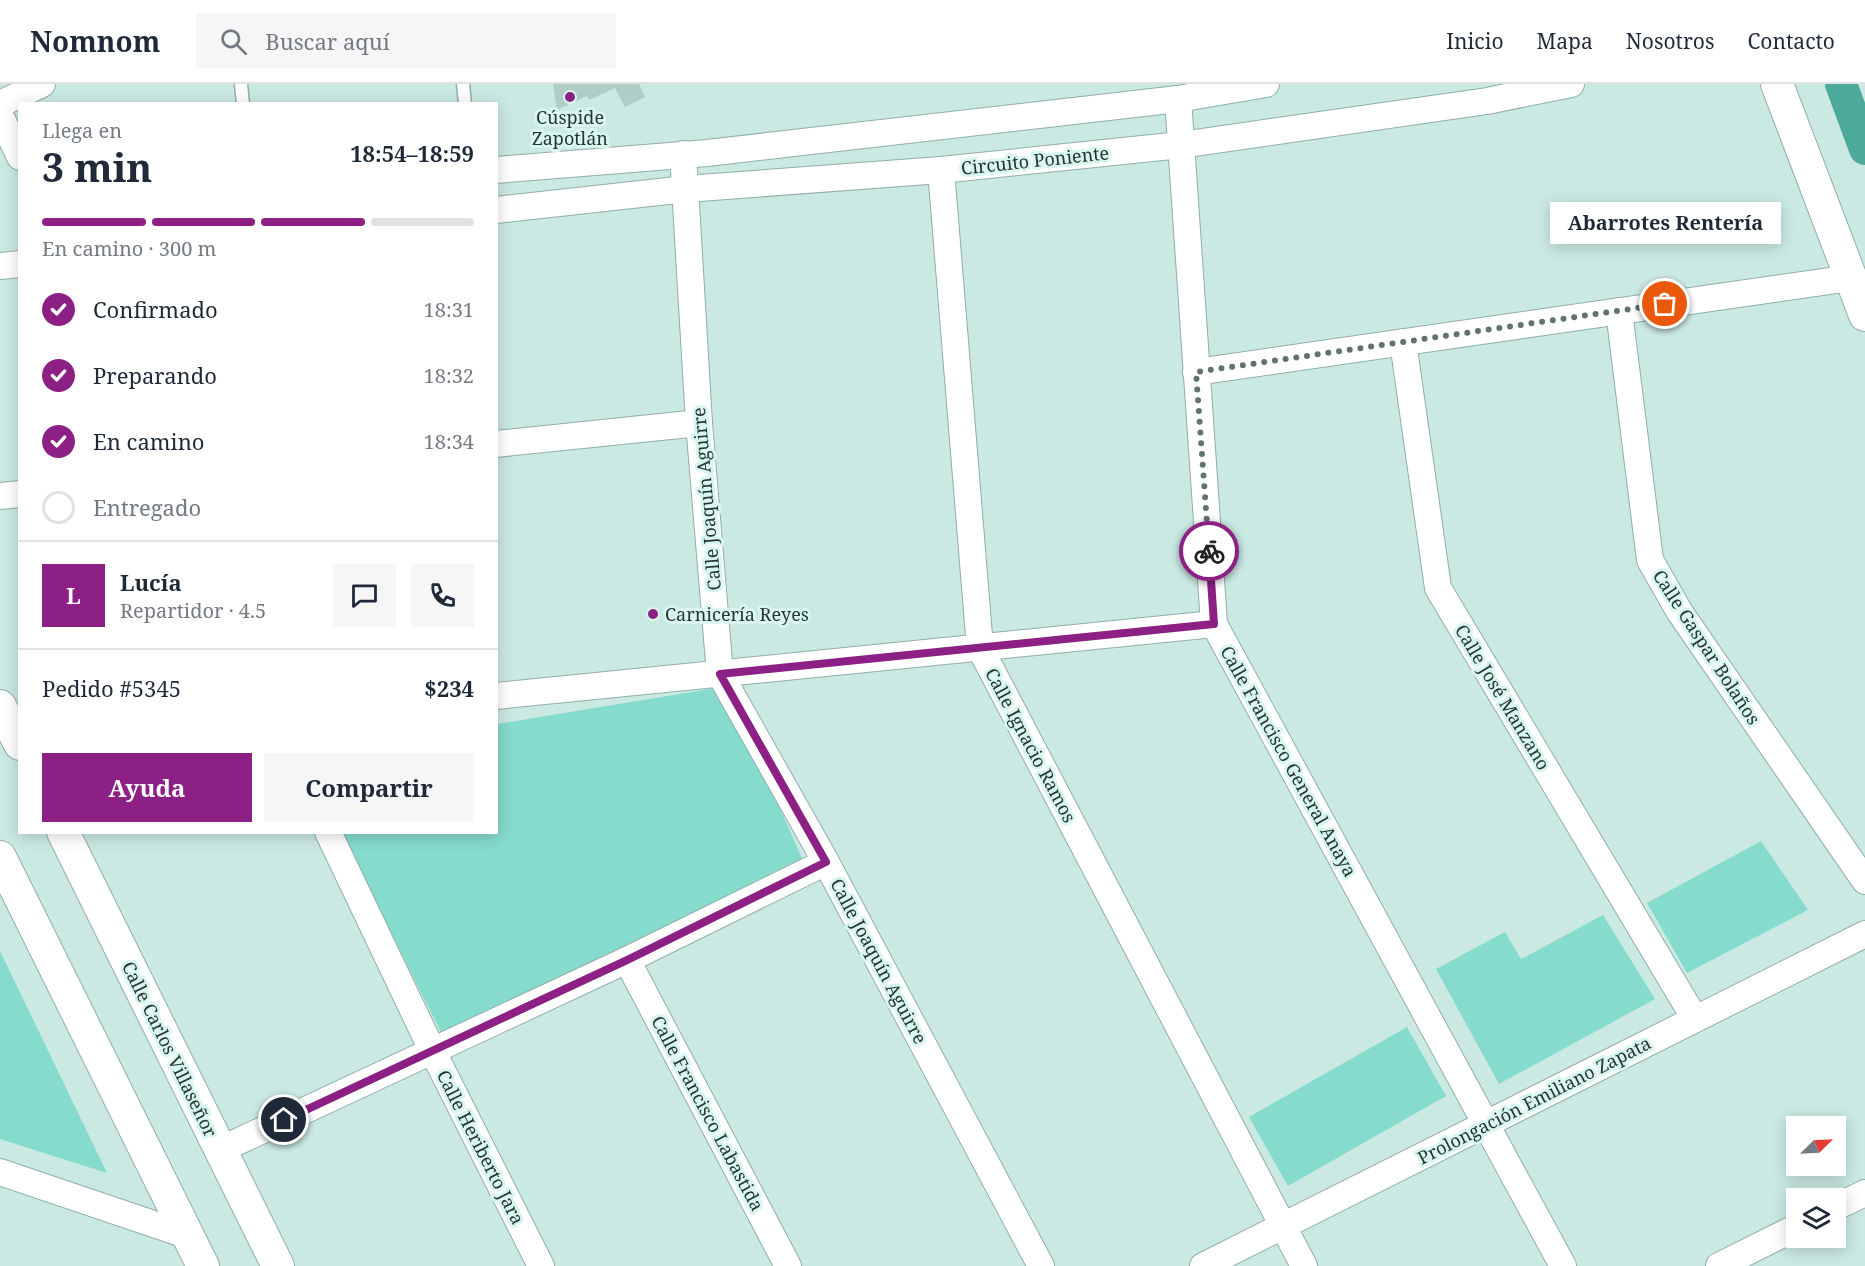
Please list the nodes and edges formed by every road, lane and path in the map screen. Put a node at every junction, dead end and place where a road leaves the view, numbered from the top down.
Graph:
1 (42, 84) edge
2 (241, 84) edge
3 (463, 84) edge
4 (1266, 84) edge
5 (1571, 84) edge
6 (1777, 84) edge
7 (1178, 99) junction
8 (243, 102) edge
9 (465, 102) edge
10 (0, 104) edge
11 (0, 115) edge
12 (1181, 145) junction
13 (18, 153) edge
14 (683, 154) junction
15 (498, 170) edge
16 (941, 170) junction
17 (686, 189) junction
18 (498, 210) edge
19 (18, 264) edge
20 (0, 267) edge
21 (1851, 278) junction
22 (1618, 311) junction
23 (1865, 315) edge
24 (1403, 342) junction
25 (1196, 372) junction
26 (699, 423) junction
27 (498, 444) edge
28 (18, 494) edge
29 (0, 496) edge
30 (1214, 624) junction
31 (980, 648) junction
32 (720, 674) junction
33 (498, 696) edge
34 (0, 706) edge
35 (18, 740) edge
36 (18, 744) edge
37 (0, 747) edge
38 (64, 834) edge
39 (329, 834) edge
40 (0, 857) edge
41 (826, 862) junction
42 (1865, 881) edge
43 (1865, 934) edge
44 (627, 960) junction
45 (1695, 1019) junction
46 (432, 1050) junction
47 (1486, 1124) junction
48 (220, 1150) junction
49 (0, 1172) edge
50 (1865, 1193) edge
51 (1846, 1202) edge
52 (1282, 1226) junction
53 (1786, 1232) edge
54 (189, 1236) junction
55 (203, 1266) edge
56 (278, 1266) edge
57 (541, 1266) edge
58 (788, 1266) edge
59 (1041, 1266) edge
60 (1203, 1266) edge
61 (1304, 1266) edge
62 (1563, 1266) edge
63 (1719, 1266) edge

1 - 10 street
2 - 8 lane
3 - 9 lane
4 - 7 street
5 - 12 street, Circuito Poniente
6 - 21 street
7 - 12 street, Calle Francisco General Anaya
7 - 14 street
11 - 13 street
12 - 16 street, Circuito Poniente
12 - 25 street, Calle Francisco General Anaya
14 - 15 street
14 - 17 street, Calle Joaquín Aguirre
16 - 17 street, Circuito Poniente
16 - 31 street, Calle Ignacio Ramos
17 - 18 street, Circuito Poniente
17 - 26 street, Calle Joaquín Aguirre
19 - 20 street
21 - 22 street
21 - 23 street
22 - 24 street
22 - 42 street, Calle Gaspar Bolaños
24 - 25 street
24 - 45 street, Calle José Manzano
25 - 30 street, Calle Francisco General Anaya
26 - 27 street
26 - 32 street, Calle Joaquín Aguirre
28 - 29 street
30 - 31 street
30 - 47 street, Calle Francisco General Anaya
31 - 32 street
31 - 52 street, Calle Ignacio Ramos
32 - 33 street
32 - 41 street, Calle Joaquín Aguirre
34 - 35 street
36 - 37 street
38 - 48 street, Calle Carlos Villaseñor
39 - 46 street, Calle Heriberto Jara
40 - 54 street
41 - 44 street
41 - 59 street, Calle Joaquín Aguirre
43 - 45 street, Prolongación Emiliano Zapata
44 - 46 street
44 - 58 street, Calle Francisco Labastida
45 - 47 street, Prolongación Emiliano Zapata
46 - 48 street
46 - 57 street, Calle Heriberto Jara
47 - 52 street, Prolongación Emiliano Zapata
47 - 62 street, Calle Francisco General Anaya
48 - 56 street, Calle Carlos Villaseñor
49 - 54 street
50 - 51 street
52 - 60 street, Prolongación Emiliano Zapata
52 - 61 street, Calle Ignacio Ramos
53 - 63 street
54 - 55 street

